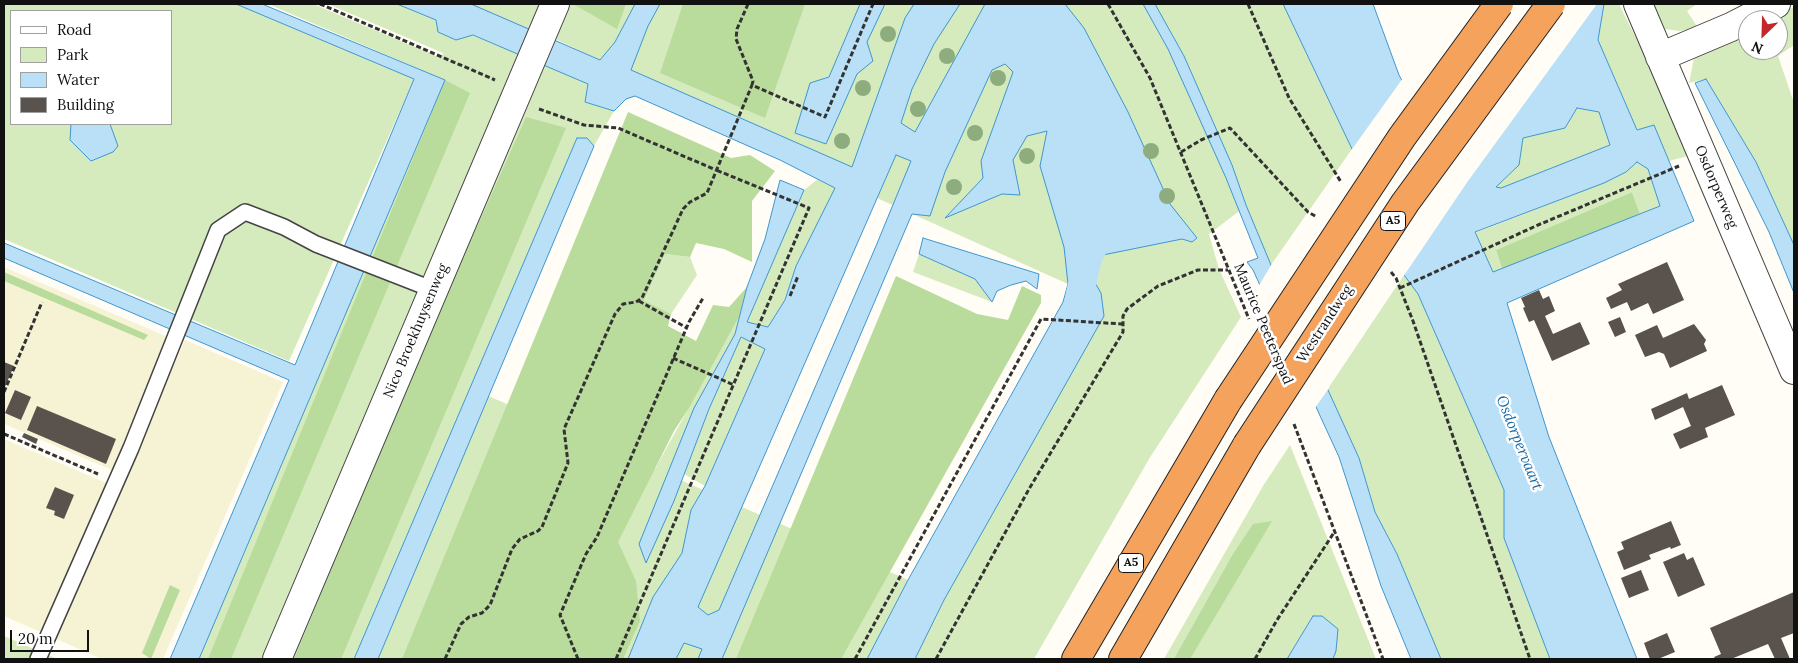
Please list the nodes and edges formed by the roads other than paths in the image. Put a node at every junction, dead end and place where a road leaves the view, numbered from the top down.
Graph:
1 (1499, 4) edge
2 (1550, 4) edge
3 (1638, 4) edge
4 (1776, 4) edge
5 (550, 15) edge
6 (1660, 58) junction
7 (434, 290) junction
8 (1794, 370) edge
9 (38, 659) edge
10 (277, 659) edge
11 (1076, 659) edge
12 (1123, 659) edge

1 - 11 highway, A5, bridge
2 - 12 highway, Westrandweg / A5, bridge
3 - 6 street, Osdorperweg
4 - 6 street
5 - 7 street, Nico Broekhuysenweg
6 - 8 street, Osdorperweg
7 - 9 lane
7 - 10 street, Nico Broekhuysenweg

